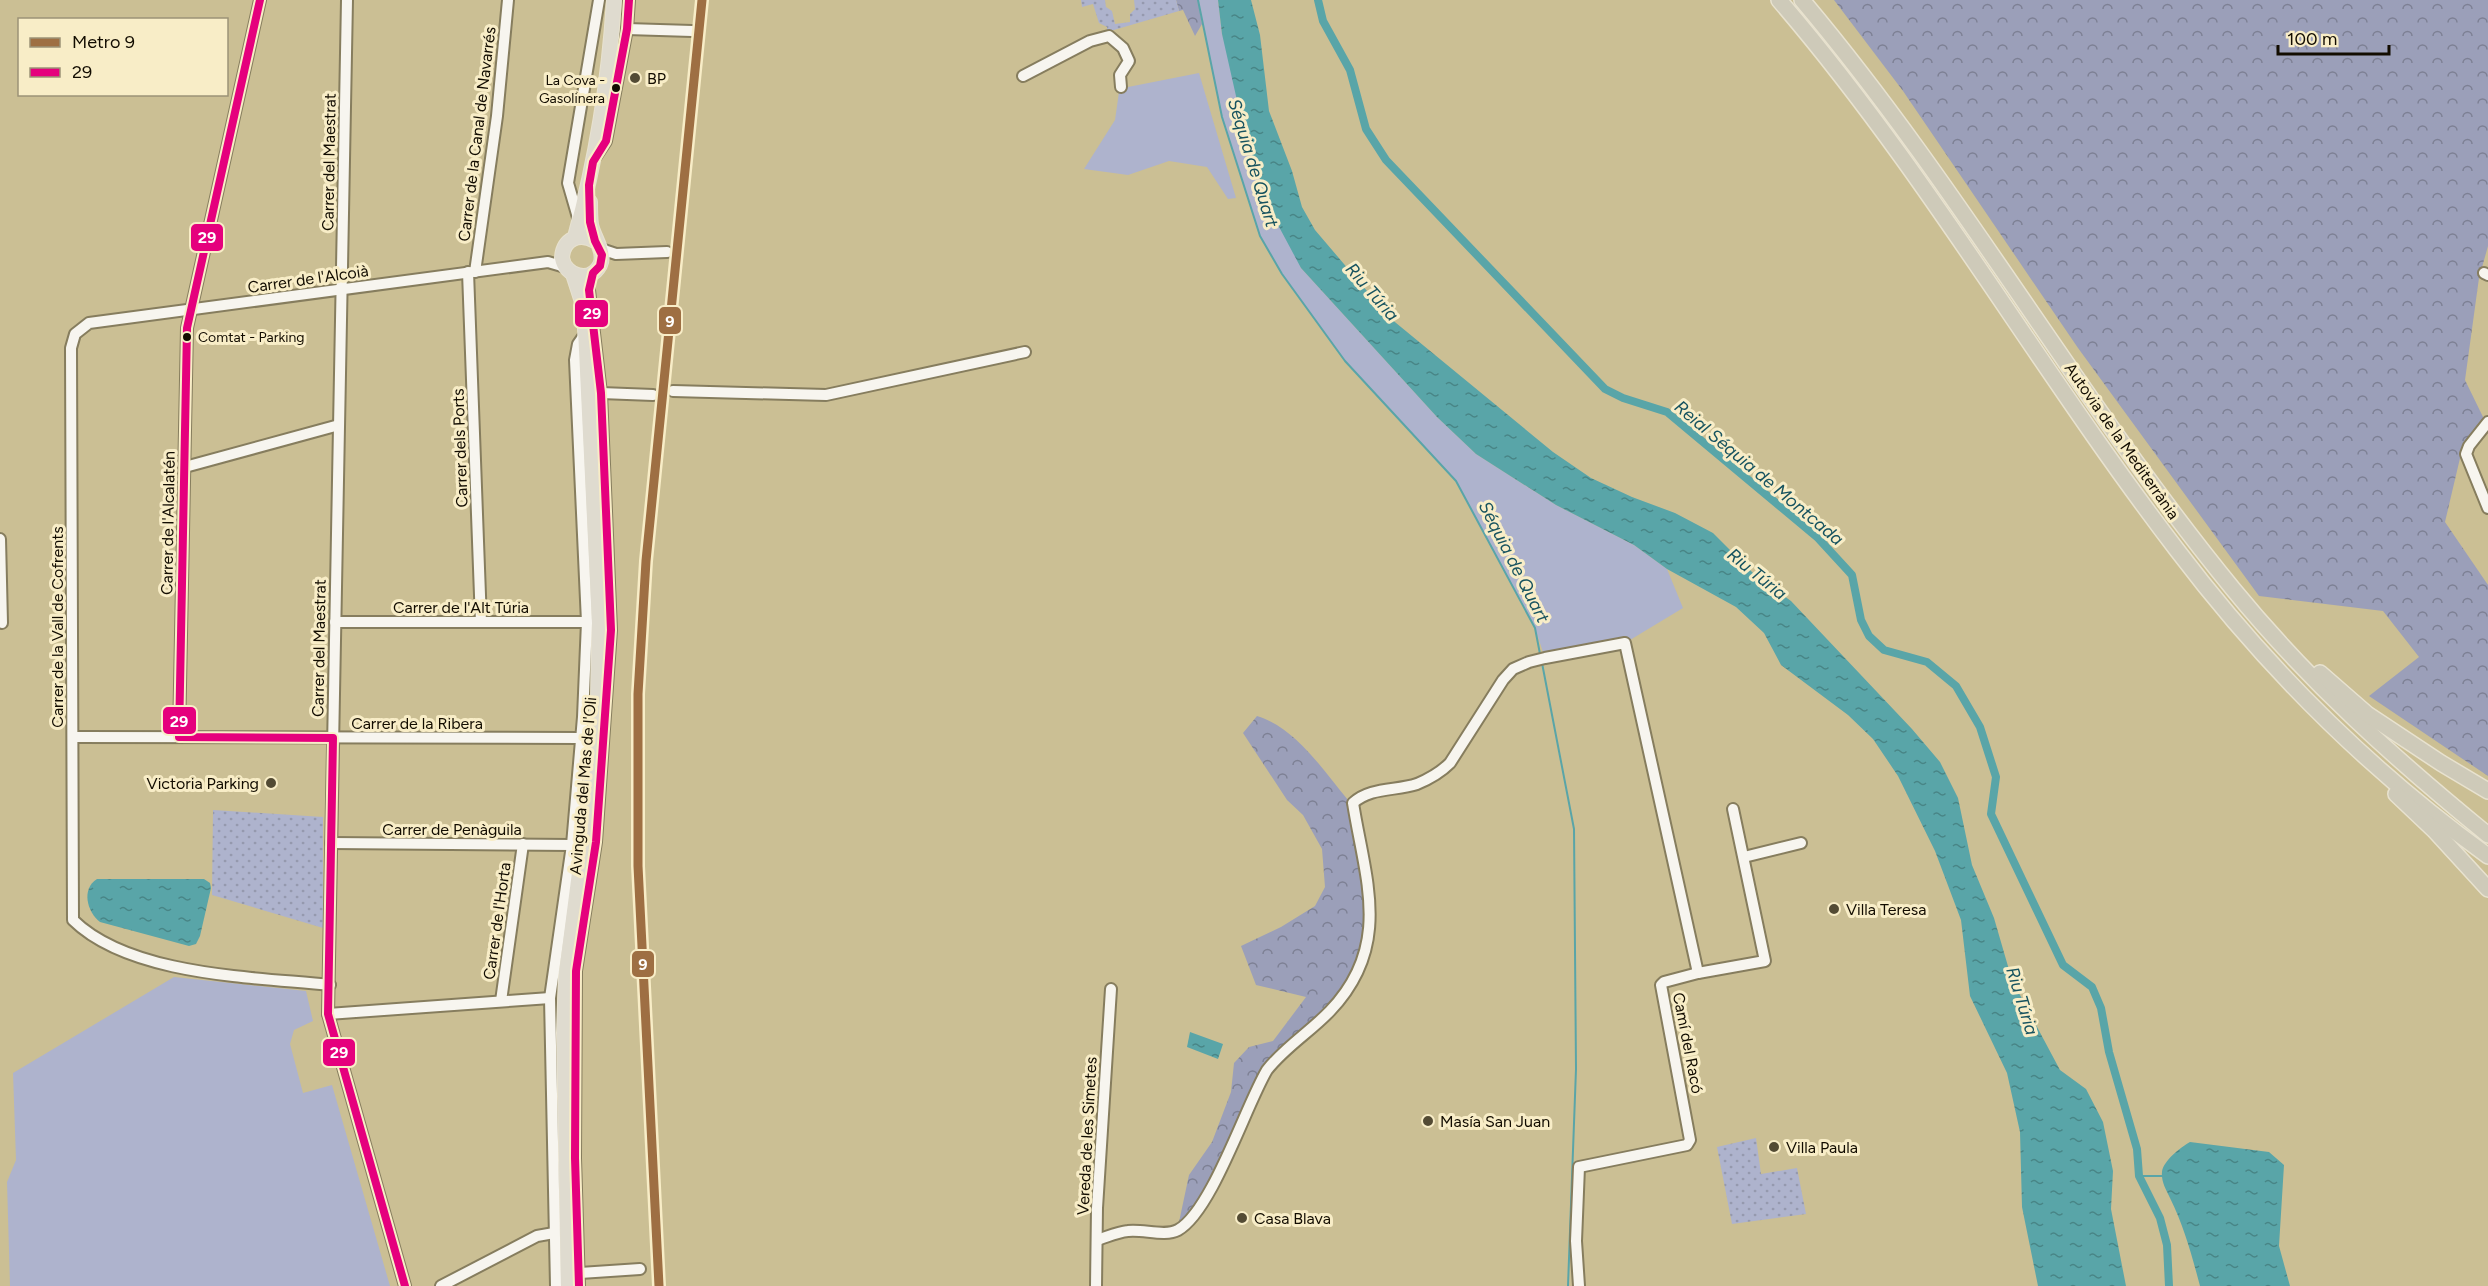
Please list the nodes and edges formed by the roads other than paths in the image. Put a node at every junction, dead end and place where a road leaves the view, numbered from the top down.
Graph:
1 (260, 0) edge
2 (347, 0) edge
3 (508, 0) edge
4 (599, 0) edge
5 (614, 0) edge
6 (629, 0) edge
7 (1779, 0) edge
8 (1802, 0) edge
9 (627, 29) junction
10 (692, 31) dead end
11 (1023, 76) dead end
12 (1121, 87) dead end
13 (593, 162) junction
14 (590, 185) junction
15 (579, 223) junction
16 (575, 237) junction
17 (599, 250) junction
18 (666, 252) dead end
19 (566, 265) junction
20 (471, 272) junction
21 (593, 273) junction
22 (341, 289) junction
23 (588, 290) junction
24 (584, 308) junction
25 (190, 309) junction
26 (75, 334) joint
27 (585, 334) junction
28 (1025, 352) dead end
29 (673, 391) dead end
30 (600, 393) junction
31 (653, 395) dead end
32 (2488, 422) edge
33 (339, 425) junction
34 (185, 467) junction
35 (2488, 508) edge
36 (0, 539) edge
37 (2234, 591) junction
38 (335, 622) junction
39 (481, 622) junction
40 (588, 622) junction
41 (2, 623) dead end
42 (73, 737) junction
43 (179, 737) junction
44 (333, 738) junction
45 (581, 738) junction
46 (2351, 743) junction
47 (2488, 791) edge
48 (1733, 808) dead end
49 (2488, 835) edge
50 (332, 843) junction
51 (1802, 843) dead end
52 (523, 844) junction
53 (572, 845) junction
54 (2488, 856) edge
55 (1744, 857) junction
56 (2488, 889) edge
57 (1698, 973) junction
58 (330, 985) junction
59 (1111, 988) dead end
60 (550, 998) junction
61 (501, 1001) junction
62 (328, 1014) junction
63 (554, 1233) junction
64 (1097, 1240) junction
65 (640, 1269) dead end
66 (580, 1273) junction
67 (405, 1286) edge
68 (441, 1286) edge
69 (556, 1286) edge
70 (568, 1286) edge
71 (579, 1286) edge
72 (1096, 1286) edge
73 (1579, 1286) edge

1 - 25 street, Carrer de l'Alcalatén
2 - 22 street, Carrer del Maestrat
3 - 20 street, Carrer de la Canal de Navarrés
4 - 15 street
5 - 13 main road
6 - 9 street
7 - 46 highway, Autovia de la Mediterrània
8 - 37 highway, Autovia de la Mediterrània
9 - 10 street
9 - 13 street
11 - 12 street
13 - 14 main road
14 - 15 main road
14 - 17 main road
15 - 16 main road
16 - 17 main road
16 - 19 main road
17 - 18 street
17 - 21 main road
19 - 20 street, Carrer de l'Alcoià
19 - 21 main road
19 - 24 main road
20 - 22 street, Carrer de l'Alcoià
20 - 39 street, Carrer dels Ports
21 - 23 main road
22 - 25 street, Carrer de l'Alcoià
22 - 33 street, Carrer del Maestrat
23 - 24 main road
23 - 30 street, Avinguda del Mas de l'Oli
24 - 27 main road
25 - 26 street, Carrer de l'Alcoià
25 - 34 street, Carrer de l'Alcalatén
26 - 42 street, Carrer de la Vall de Cofrents
27 - 40 street, Avinguda del Mas de l'Oli
27 - 70 main road
28 - 29 street
30 - 31 street
30 - 66 street, Avinguda del Mas de l'Oli
32 - 35 street
33 - 34 street
33 - 38 street, Carrer del Maestrat
34 - 43 street, Carrer de l'Alcalatén
36 - 41 street
37 - 47 highway
37 - 49 highway, Autovia de la Mediterrània
38 - 39 street, Carrer de l'Alt Túria
38 - 44 street, Carrer del Maestrat
39 - 40 street, Carrer de l'Alt Túria
40 - 45 street, Avinguda del Mas de l'Oli
42 - 43 street, Carrer de la Ribera
42 - 58 street, Carrer de la Vall de Cofrents
43 - 44 street, Carrer de la Ribera
44 - 45 street, Carrer de la Ribera
44 - 50 street, Carrer del Maestrat
45 - 53 street, Avinguda del Mas de l'Oli
46 - 54 highway, Autovia de la Mediterrània
46 - 56 highway
48 - 55 street
50 - 52 street, Carrer de Penàguila
50 - 58 street, Carrer del Maestrat
51 - 55 street
52 - 53 street, Carrer de Penàguila
52 - 61 street, Carrer de l'Horta
53 - 60 street, Avinguda del Mas de l'Oli
55 - 57 street
57 - 64 street, Camí del Racó
57 - 73 street, Camí del Racó
58 - 62 street, Carrer del Maestrat
59 - 64 street, Vereda de les Simetes
60 - 61 street
60 - 63 street, Avinguda del Mas de l'Oli
61 - 62 street
62 - 67 street, Carrer del Maestrat
63 - 68 street
63 - 69 street, Avinguda del Mas de l'Oli
64 - 72 street, Vereda de les Simetes
65 - 66 street
66 - 71 street, Avinguda del Mas de l'Oli

